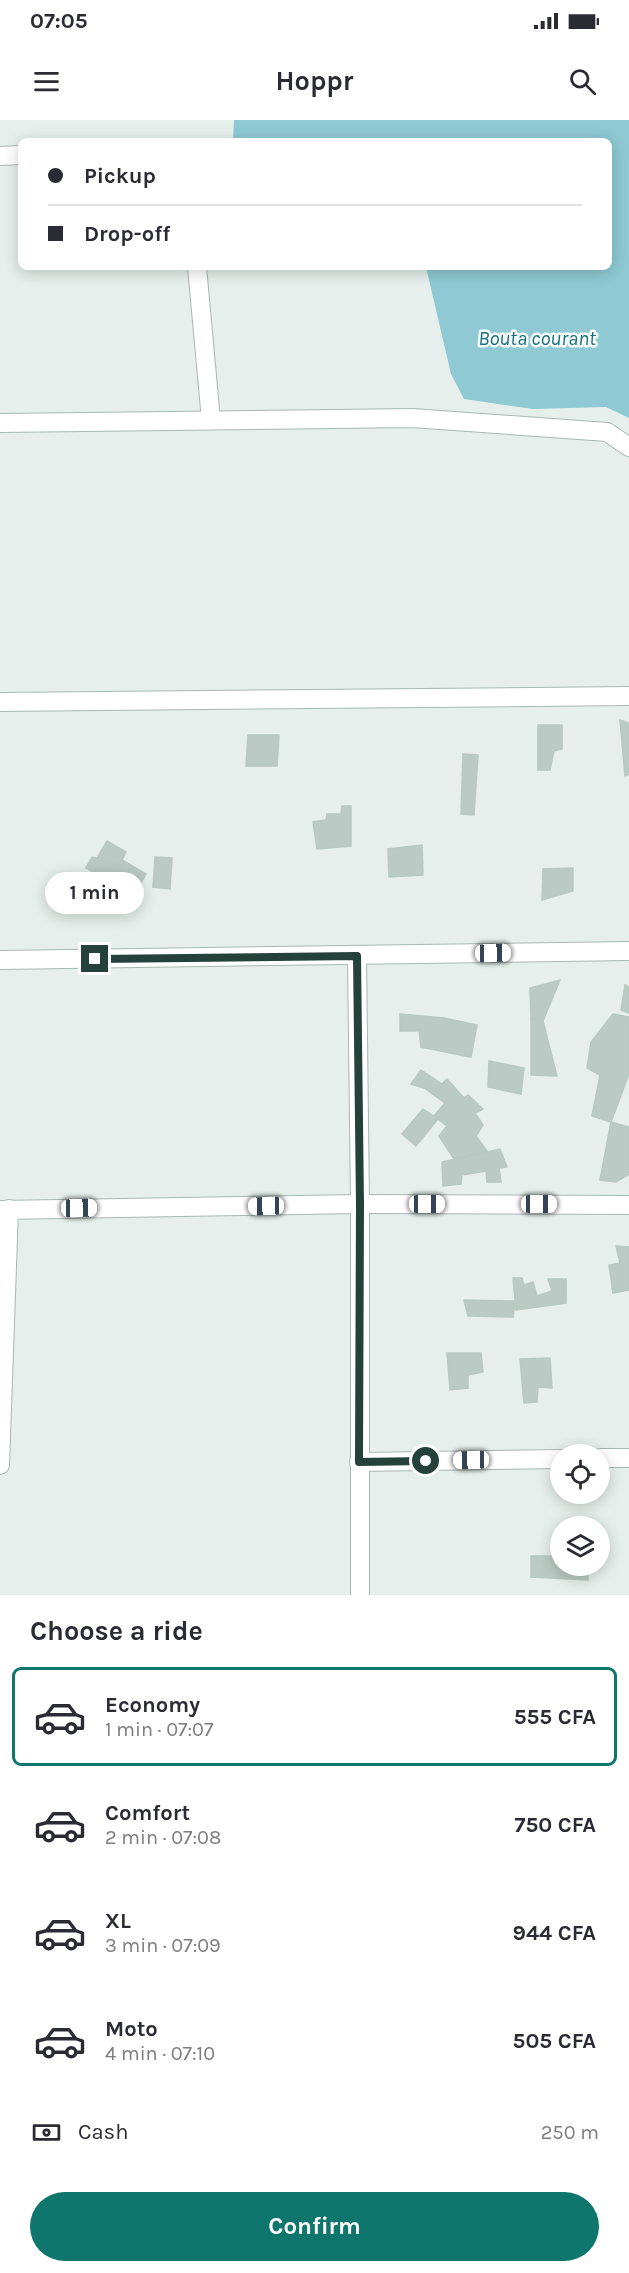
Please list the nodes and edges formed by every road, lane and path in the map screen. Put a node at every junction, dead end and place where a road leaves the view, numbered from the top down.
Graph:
1 (18, 155) edge
2 (0, 156) edge
3 (197, 270) edge
4 (211, 420) junction
5 (0, 423) edge
6 (629, 447) edge
7 (629, 696) edge
8 (0, 702) edge
9 (629, 951) edge
10 (357, 956) junction
11 (0, 960) edge
12 (360, 1204) junction
13 (629, 1205) edge
14 (4, 1210) edge
15 (610, 1458) edge
16 (629, 1458) edge
17 (550, 1459) edge
18 (359, 1462) junction
19 (0, 1465) edge
20 (360, 1595) edge

1 - 2 street
3 - 4 street
4 - 5 street
4 - 6 street
7 - 8 street
9 - 10 street
10 - 11 street
10 - 12 street
12 - 13 street
12 - 14 street
12 - 18 street
14 - 19 street
15 - 16 street
17 - 18 street
18 - 20 street

